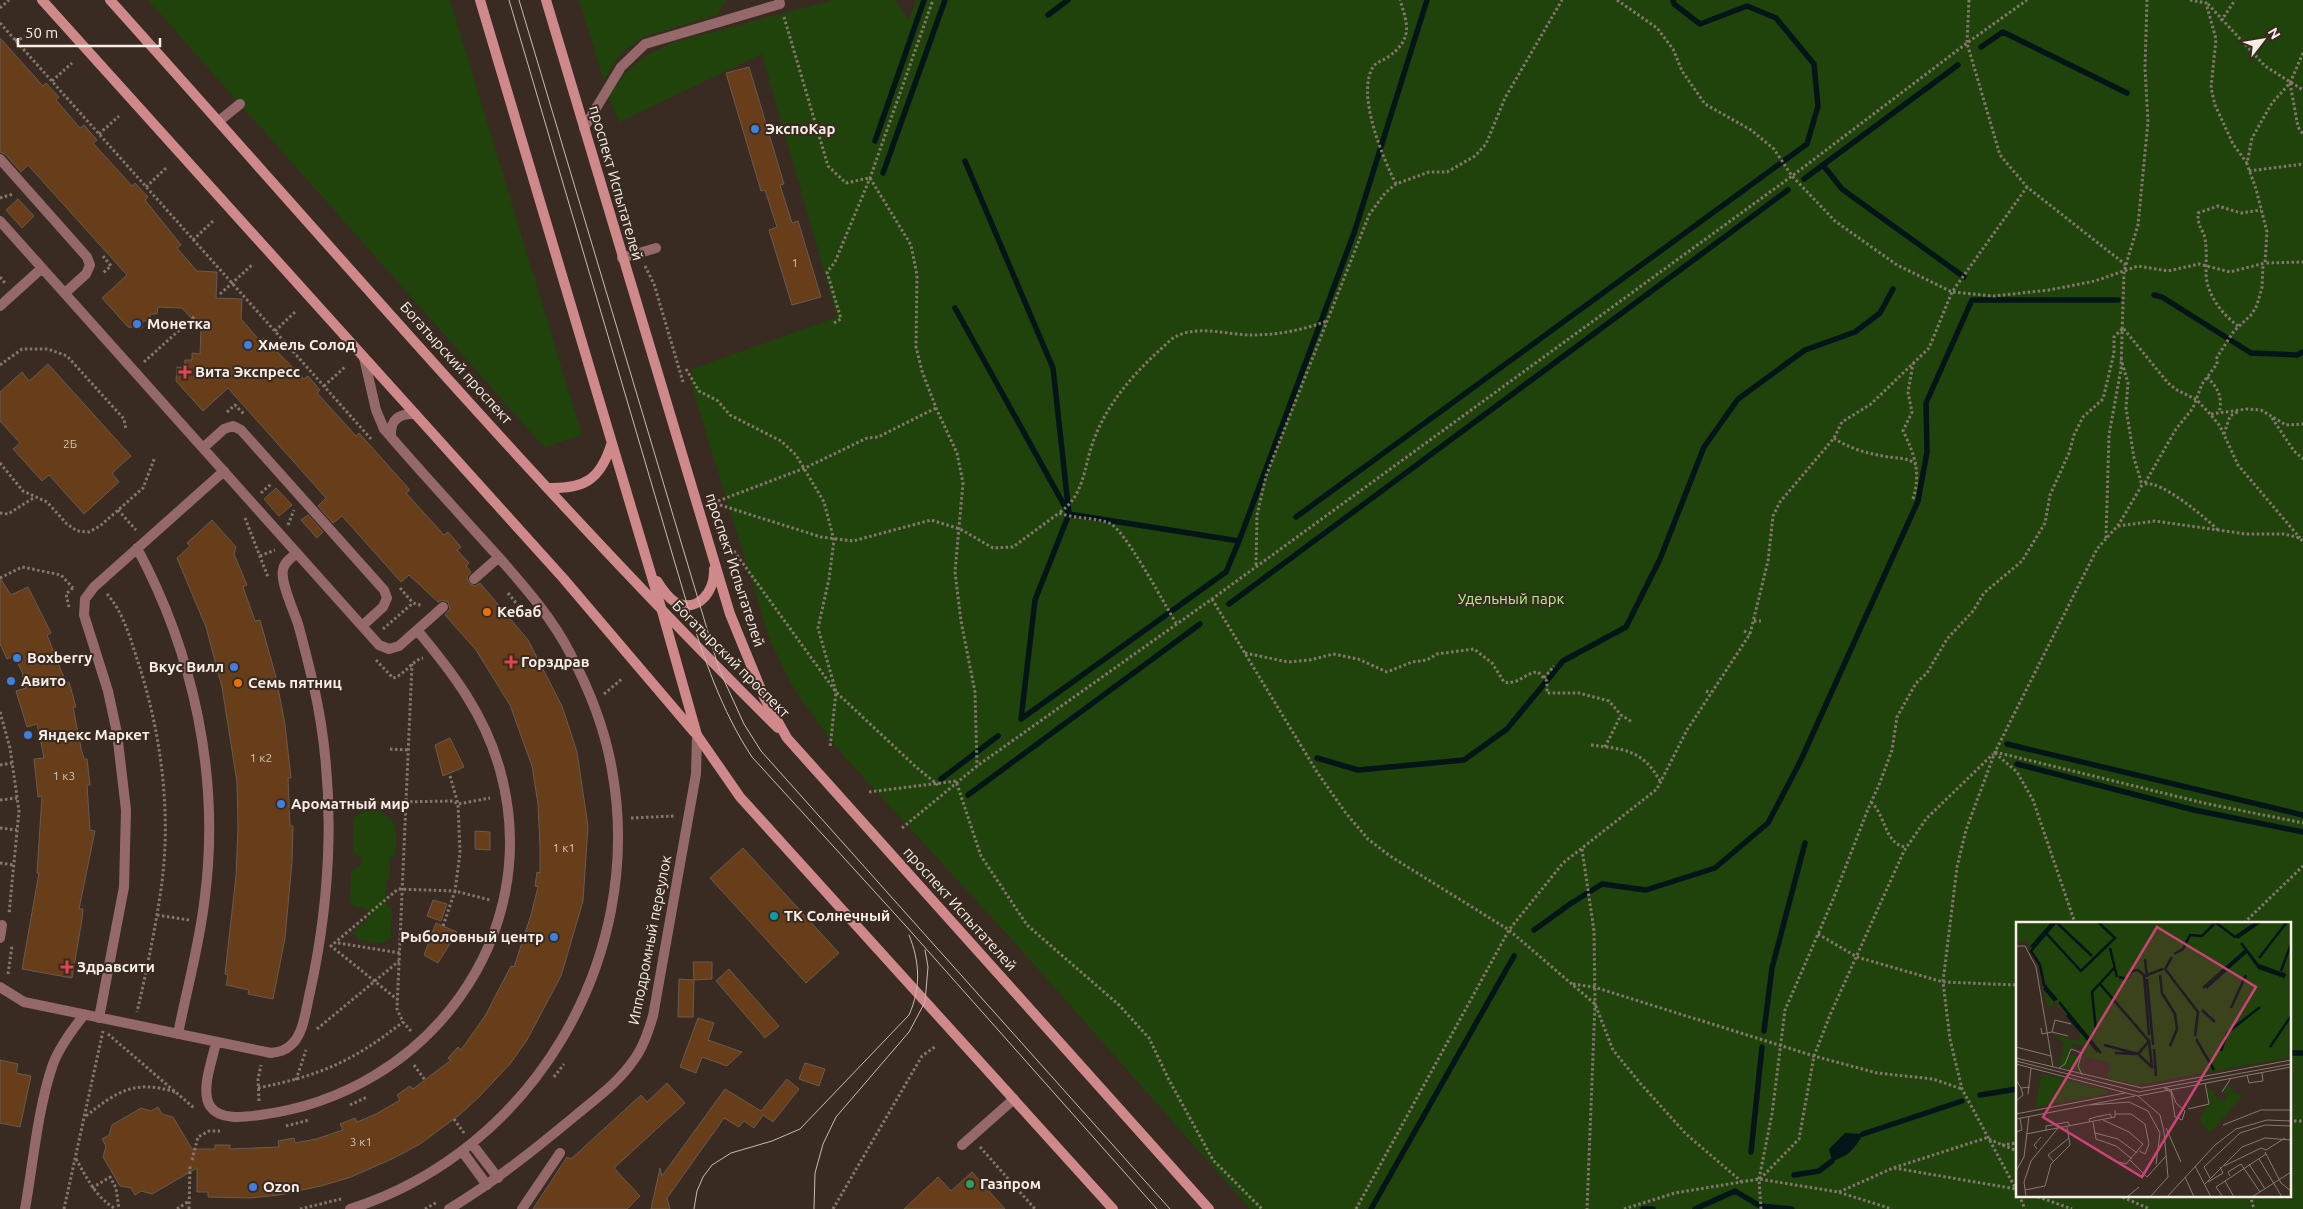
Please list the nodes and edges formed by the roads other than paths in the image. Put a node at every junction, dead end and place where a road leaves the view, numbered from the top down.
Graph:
1 (42, 0) edge
2 (110, 0) edge
3 (480, 0) edge
4 (546, 0) edge
5 (779, 2) edge
6 (240, 104) dead end
7 (219, 122) junction
8 (584, 128) junction
9 (0, 159) edge
10 (0, 221) edge
11 (656, 248) dead end
12 (622, 258) junction
13 (42, 268) junction
14 (65, 293) junction
15 (0, 306) edge
16 (364, 358) junction
17 (415, 414) junction
18 (391, 436) junction
19 (611, 444) junction
20 (203, 448) junction
21 (224, 471) junction
22 (548, 488) junction
23 (137, 548) junction
24 (296, 553) junction
25 (498, 557) junction
26 (713, 558) junction
27 (650, 570) junction
28 (474, 579) dead end
29 (443, 607) dead end
30 (662, 612) junction
31 (362, 626) junction
32 (417, 630) junction
33 (697, 735) junction
34 (787, 738) junction
35 (2, 925) road end
36 (0, 938) edge
37 (0, 987) edge
38 (84, 1015) junction
39 (99, 1018) junction
40 (178, 1034) junction
41 (216, 1042) junction
42 (1014, 1099) junction
43 (472, 1144) junction
44 (962, 1145) dead end
45 (462, 1152) junction
46 (560, 1154) dead end
47 (498, 1178) junction
48 (487, 1185) junction
49 (26, 1209) edge
50 (350, 1209) edge
51 (449, 1209) edge
52 (522, 1209) edge
53 (1113, 1209) edge
54 (1209, 1209) edge

1 - 16 main road
2 - 7 main road, Богатырский проспект
3 - 19 main road
4 - 8 main road, проспект Испытателей
5 - 8 street
6 - 7 street
7 - 22 main road, Богатырский проспект
8 - 12 main road, проспект Испытателей
9 - 14 street
10 - 13 street
11 - 12 street
12 - 26 main road, проспект Испытателей
13 - 14 street
13 - 15 street
14 - 20 street
16 - 17 main road
16 - 18 street
17 - 18 street
17 - 33 main road
18 - 25 street
19 - 22 main road
19 - 27 main road
20 - 21 street
20 - 31 street
21 - 23 street
21 - 24 street
22 - 30 main road, Богатырский проспект
23 - 39 street
23 - 40 street
24 - 31 street
24 - 41 street
25 - 28 street
25 - 43 street
26 - 27 main road
26 - 34 main road, проспект Испытателей
27 - 30 main road
29 - 32 street
30 - 33 main road
30 - 34 main road, Богатырский проспект
31 - 32 street
32 - 41 street
33 - 42 main road
33 - 47 street, Ипподромный переулок
34 - 54 main road, проспект Испытателей
35 - 36 street
37 - 38 street
38 - 39 street
38 - 49 street
39 - 40 street
40 - 41 street
42 - 44 street
42 - 53 main road
43 - 45 street
43 - 47 street
45 - 48 street
45 - 50 street
46 - 52 street
47 - 48 street, Ипподромный переулок
48 - 51 street, Ипподромный переулок

